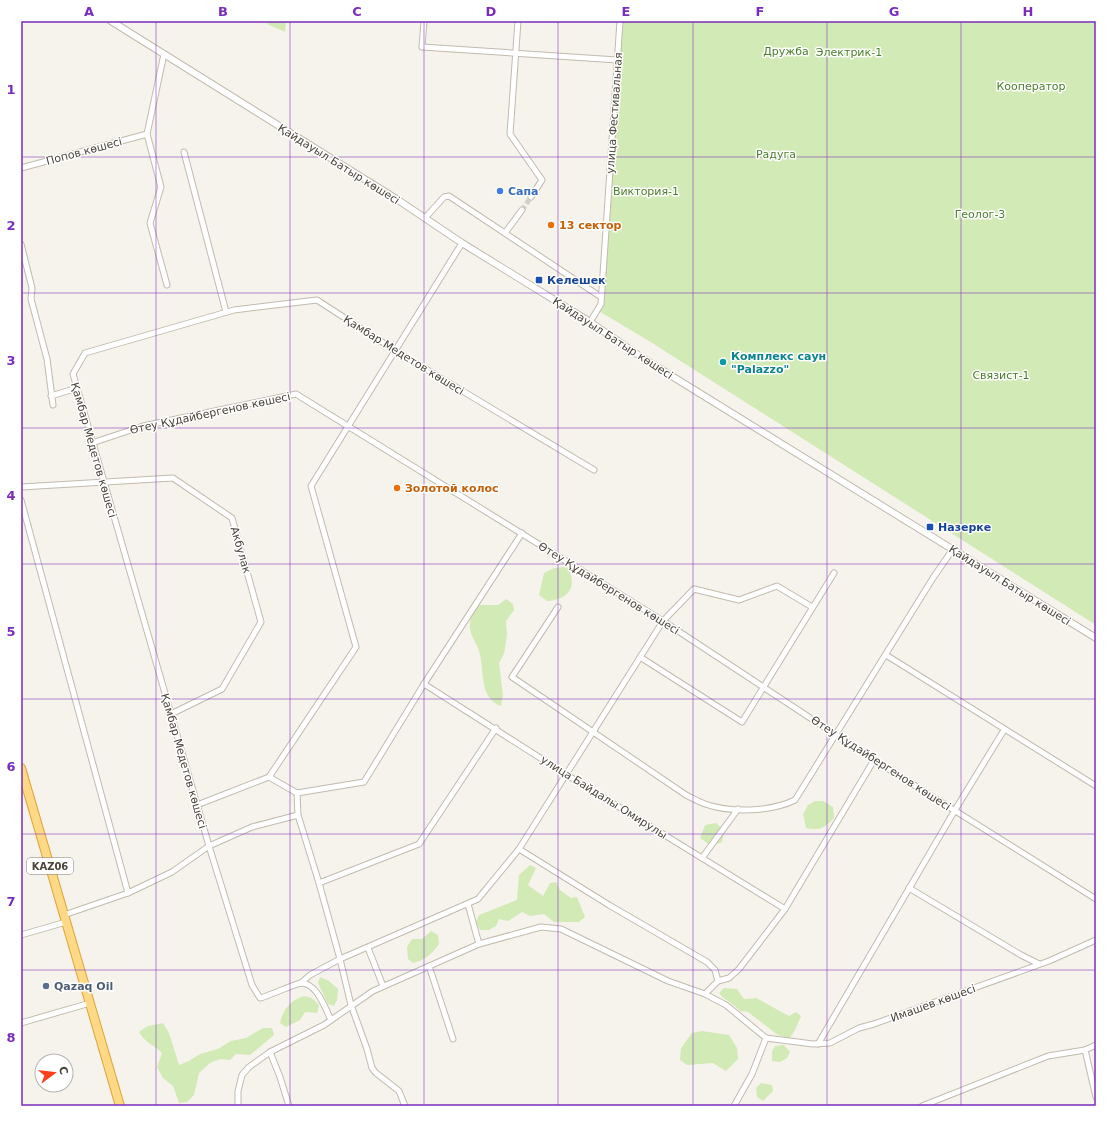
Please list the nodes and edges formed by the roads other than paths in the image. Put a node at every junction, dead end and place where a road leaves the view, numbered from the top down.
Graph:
1 (111, 21) edge
2 (424, 21) edge
3 (518, 21) edge
4 (620, 21) edge
5 (516, 53) junction
6 (164, 54) junction
7 (617, 60) junction
8 (147, 134) junction
9 (184, 152) dead end
10 (21, 168) edge
11 (531, 197) tunnel mouth
12 (522, 210) tunnel mouth
13 (425, 218) junction
14 (505, 233) junction
15 (462, 243) junction
16 (21, 244) edge
17 (167, 285) dead end
18 (601, 297) junction
19 (226, 312) junction
20 (590, 322) junction
21 (396, 351) junction
22 (77, 388) junction
23 (52, 396) junction
24 (53, 405) dead end
25 (348, 425) junction
26 (92, 442) junction
27 (594, 470) dead end
28 (103, 482) junction
29 (21, 487) edge
30 (21, 500) edge
31 (522, 533) junction
32 (953, 549) junction
33 (834, 573) dead end
34 (558, 607) dead end
35 (812, 607) junction
36 (663, 622) junction
37 (1096, 638) edge
38 (886, 655) junction
39 (640, 657) junction
40 (424, 684) junction
41 (764, 688) junction
42 (171, 714) junction
43 (496, 728) junction
44 (1004, 730) junction
45 (594, 731) junction
46 (837, 735) junction
47 (874, 760) junction
48 (21, 768) edge
49 (567, 775) junction
50 (269, 777) junction
51 (1096, 786) edge
52 (297, 793) junction
53 (197, 805) junction
54 (738, 809) junction
55 (955, 810) junction
56 (298, 815) junction
57 (209, 846) junction
58 (519, 849) junction
59 (702, 858) junction
60 (319, 883) junction
61 (909, 888) junction
62 (128, 893) junction
63 (1096, 899) edge
64 (468, 904) junction
65 (785, 909) junction
66 (65, 919) junction
67 (21, 935) edge
68 (1096, 940) edge
69 (478, 944) junction
70 (368, 948) junction
71 (340, 959) junction
72 (1039, 964) junction
73 (429, 966) junction
74 (718, 981) junction
75 (301, 983) junction
76 (383, 986) junction
77 (705, 994) junction
78 (90, 1003) junction
79 (351, 1005) junction
80 (331, 1020) junction
81 (21, 1023) edge
82 (766, 1038) junction
83 (453, 1039) dead end
84 (818, 1044) junction
85 (1096, 1045) edge
86 (1085, 1050) junction
87 (270, 1052) junction
88 (1096, 1097) edge
89 (120, 1106) edge
90 (238, 1106) edge
91 (289, 1106) edge
92 (405, 1106) edge
93 (734, 1106) edge
94 (922, 1106) edge

1 - 6 street, Қайдауыл Батыр көшесі
2 - 5 street
3 - 5 street
4 - 7 street, улица Фестивальная
5 - 7 street
5 - 11 street
6 - 8 street
6 - 13 street, Қайдауыл Батыр көшесі
7 - 18 street, улица Фестивальная
8 - 10 street, Попов көшесі
8 - 17 street
9 - 19 street
12 - 14 street
13 - 14 street
13 - 15 street, Қайдауыл Батыр көшесі
14 - 18 street
15 - 20 street, Қайдауыл Батыр көшесі
15 - 21 street
16 - 23 street
18 - 20 street, улица Фестивальная
19 - 21 street, Қамбар Медетов көшесі
19 - 22 street, Қамбар Медетов көшесі
20 - 32 street, Қайдауыл Батыр көшесі
21 - 25 street
21 - 27 street, Қамбар Медетов көшесі
22 - 23 street
22 - 26 street, Қамбар Медетов көшесі
23 - 24 street
25 - 26 street, Өтеу Құдайбергенов көшесі
25 - 31 street, Өтеу Құдайбергенов көшесі
25 - 50 street
26 - 28 street, Қамбар Медетов көшесі
28 - 29 street, Акбулак
28 - 42 street, Қамбар Медетов көшесі
28 - 42 street, Акбулак
30 - 62 street
31 - 36 street, Өтеу Құдайбергенов көшесі
31 - 40 street
32 - 37 street, Қайдауыл Батыр көшесі
32 - 38 street
33 - 35 street
34 - 45 street
35 - 36 street
35 - 41 street
36 - 39 street
36 - 41 street, Өтеу Құдайбергенов көшесі
38 - 44 street
38 - 46 street
39 - 41 street
39 - 45 street
40 - 43 street, улица Байдалы Омирулы
40 - 52 street
41 - 46 street, Өтеу Құдайбергенов көшесі
42 - 53 street, Қамбар Медетов көшесі
43 - 49 street, улица Байдалы Омирулы
43 - 60 street
44 - 51 street
44 - 55 street
45 - 49 street
45 - 54 street
46 - 47 street, Өтеу Құдайбергенов көшесі
46 - 54 street
47 - 55 street, Өтеу Құдайбергенов көшесі
47 - 65 street
48 - 66 highway, KАZ06
49 - 58 street
49 - 59 street, улица Байдалы Омирулы
50 - 52 street
50 - 53 street
52 - 56 street
53 - 57 street, Қамбар Медетов көшесі
54 - 59 street
55 - 61 street
55 - 63 street, Өтеу Құдайбергенов көшесі
56 - 57 street
56 - 60 street
57 - 62 street
57 - 75 street, Қамбар Медетов көшесі
58 - 64 street
58 - 74 street
59 - 65 street, улица Байдалы Омирулы
60 - 71 street
61 - 72 street
61 - 84 street
62 - 66 street
64 - 69 street
64 - 70 street
65 - 74 street
66 - 67 street
66 - 78 highway, KАZ06
68 - 72 street, Имашев көшесі
69 - 73 street
69 - 77 street
70 - 71 street
70 - 76 street
71 - 75 street
71 - 79 street
72 - 84 street, Имашев көшесі
73 - 76 street
73 - 83 street
74 - 77 street
75 - 80 street
76 - 79 street
77 - 82 street
78 - 81 street
78 - 89 highway, KАZ06
79 - 80 street
79 - 92 street
80 - 87 street
82 - 84 street, Имашев көшесі
82 - 93 street
85 - 86 street
86 - 88 street
86 - 94 street
87 - 90 street
87 - 91 street

